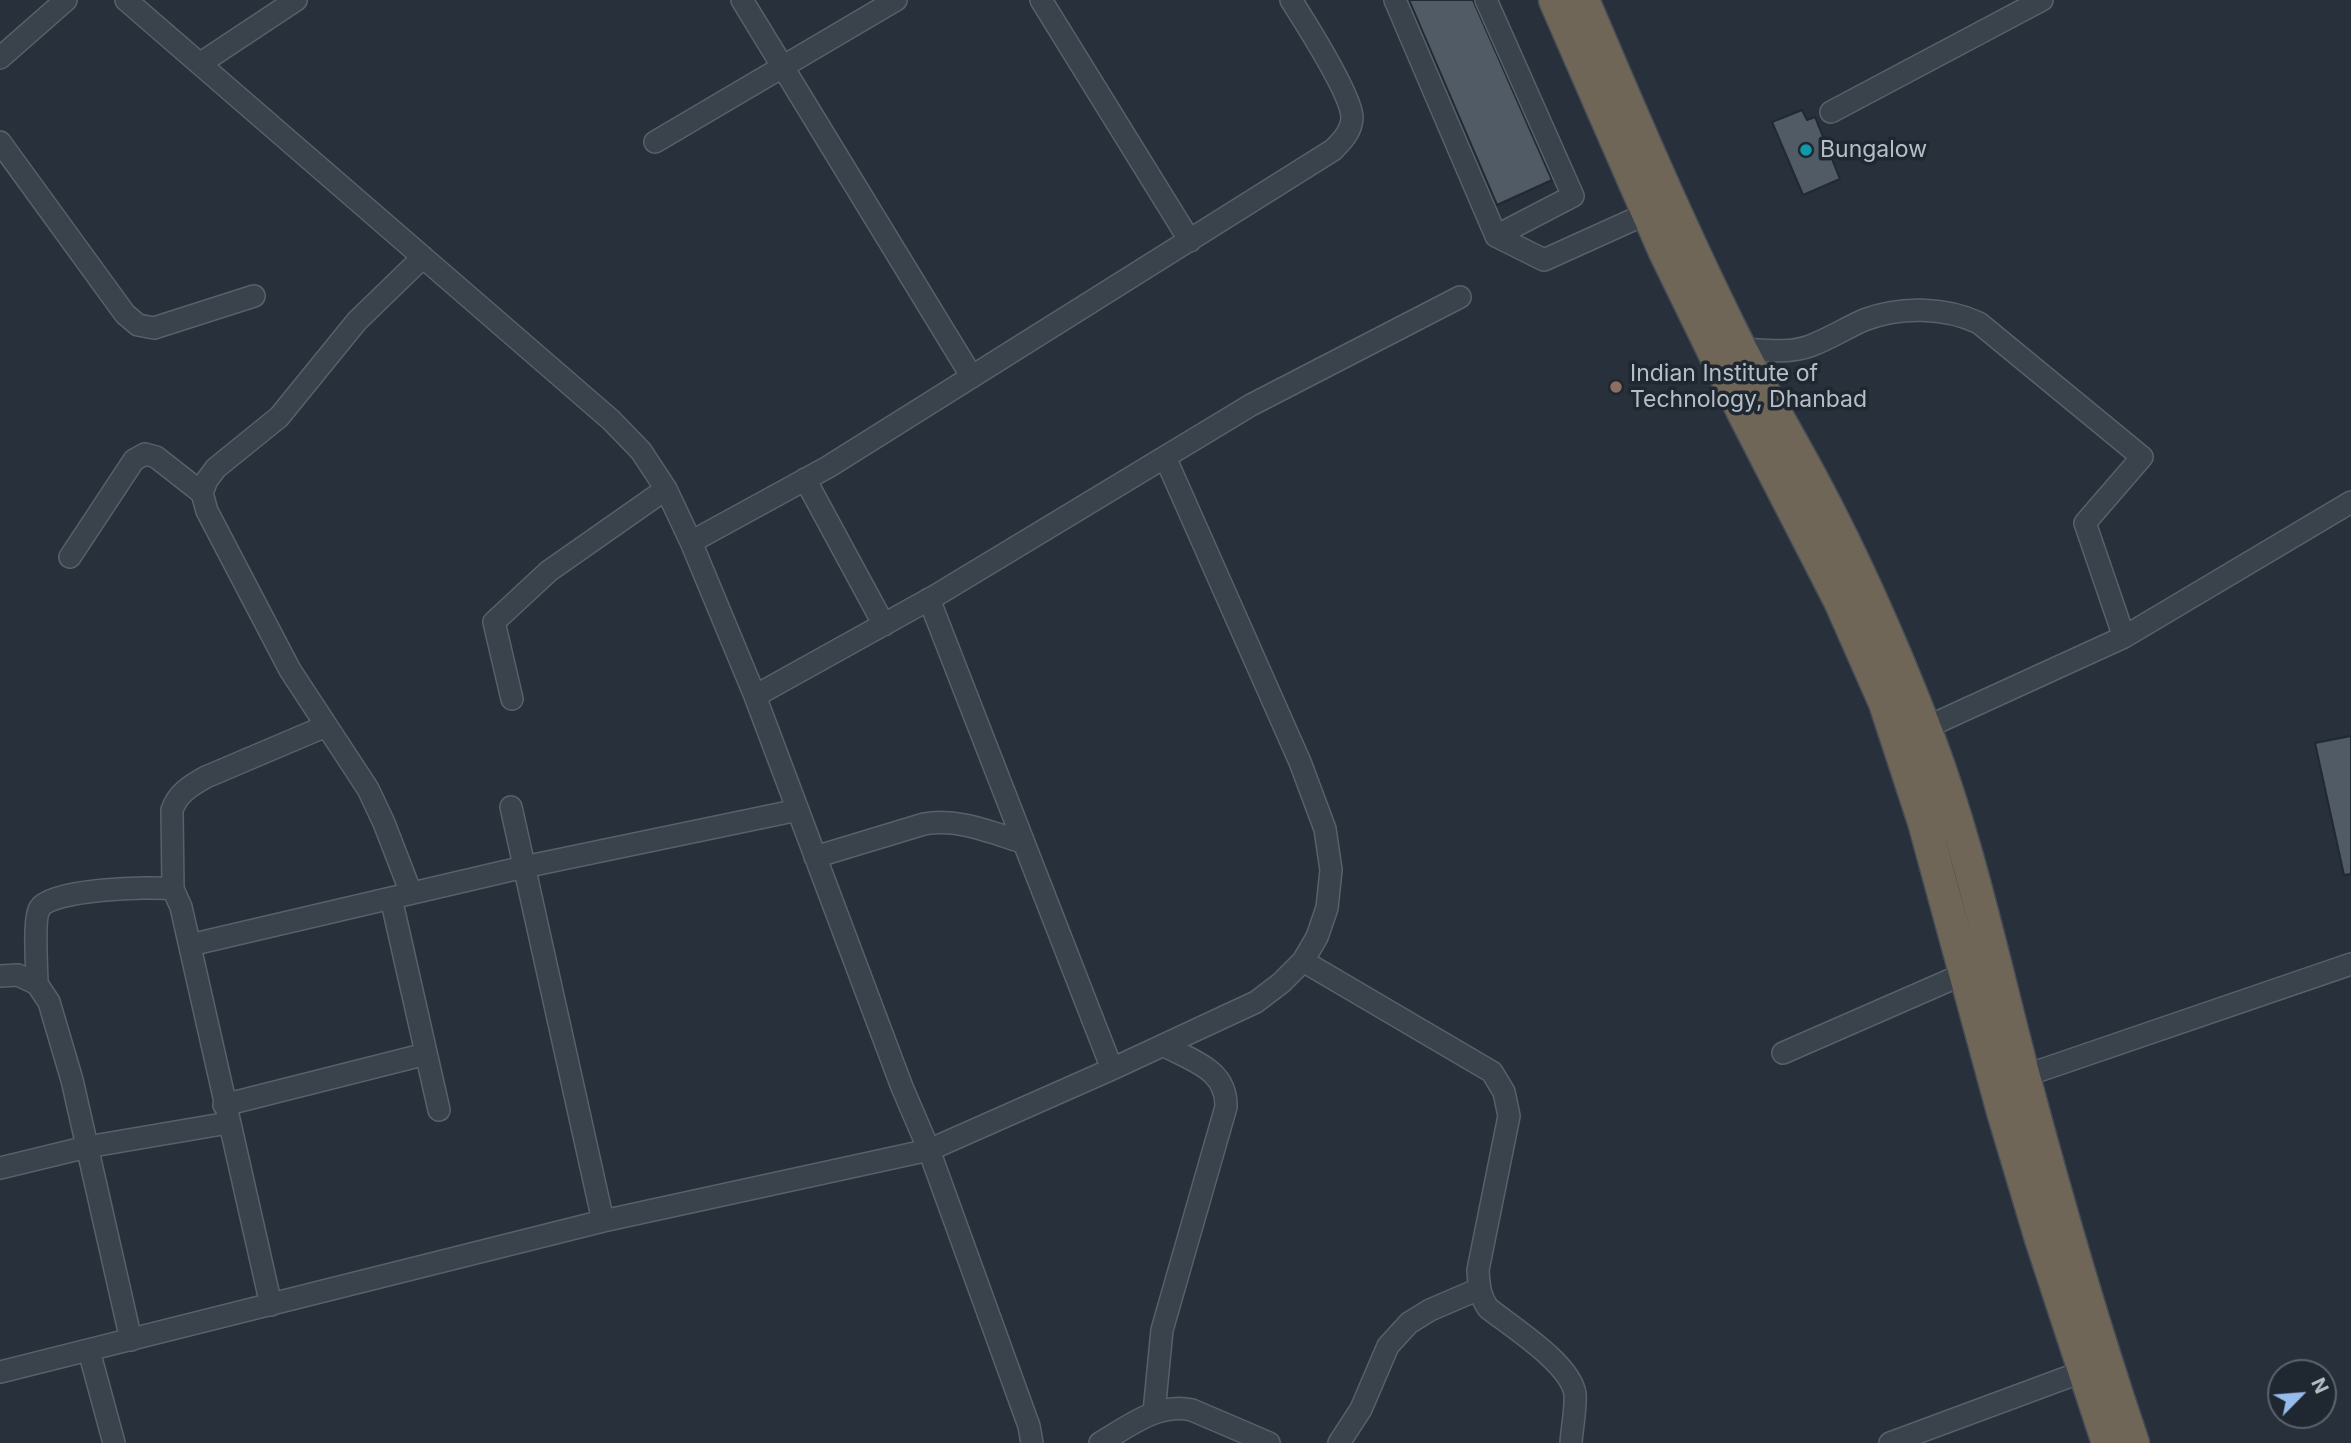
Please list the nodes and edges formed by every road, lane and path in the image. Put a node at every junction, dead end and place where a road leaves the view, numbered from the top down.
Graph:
1 (66, 0) edge
2 (126, 0) edge
3 (296, 0) edge
4 (742, 0) edge
5 (896, 0) edge
6 (1041, 0) edge
7 (1291, 0) edge
8 (1395, 0) edge
9 (1486, 0) edge
10 (1555, 0) edge
11 (1584, 0) edge
12 (2042, 0) edge
13 (0, 58) edge
14 (201, 63) junction
15 (781, 68) junction
16 (1831, 112) dead end
17 (0, 142) edge
18 (654, 142) dead end
19 (1648, 213) junction
20 (1496, 236) junction
21 (1189, 240) junction
22 (423, 257) junction
23 (254, 296) dead end
24 (1460, 298) dead end
25 (1741, 349) junction
26 (972, 377) junction
27 (1165, 457) junction
28 (805, 479) junction
29 (666, 489) junction
30 (202, 493) junction
31 (2351, 502) edge
32 (691, 542) junction
33 (70, 557) dead end
34 (929, 599) junction
35 (884, 625) junction
36 (2124, 637) junction
37 (755, 696) junction
38 (512, 699) dead end
39 (326, 726) junction
40 (1925, 728) junction
41 (511, 807) dead end
42 (798, 810) junction
43 (1022, 842) junction
44 (815, 857) junction
45 (524, 867) junction
46 (173, 889) junction
47 (401, 895) junction
48 (190, 945) junction
49 (1303, 961) junction
50 (2351, 964) edge
51 (1966, 973) junction
52 (0, 976) edge
53 (37, 984) junction
54 (1163, 1045) junction
55 (1783, 1053) dead end
56 (426, 1054) junction
57 (1112, 1069) junction
58 (2024, 1076) junction
59 (439, 1110) dead end
60 (226, 1114) junction
61 (87, 1147) junction
62 (929, 1150) junction
63 (0, 1168) edge
64 (603, 1221) junction
65 (1479, 1289) junction
66 (271, 1304) junction
67 (131, 1340) junction
68 (89, 1351) junction
69 (2095, 1367) junction
70 (0, 1372) edge
71 (1154, 1412) junction
72 (1030, 1435) edge
73 (114, 1443) edge
74 (1047, 1443) edge
75 (1100, 1443) edge
76 (1269, 1443) edge
77 (1339, 1443) edge
78 (1571, 1443) edge
79 (1890, 1443) edge
80 (2108, 1443) edge
81 (2133, 1443) edge

1 - 13 street
2 - 14 street
3 - 14 street
4 - 15 street
5 - 15 street
6 - 21 street
7 - 21 street
8 - 20 street
9 - 20 street
10 - 19 highway
11 - 25 highway
12 - 16 street
14 - 22 street
15 - 18 street
15 - 26 street
17 - 23 street
19 - 20 street
19 - 51 highway
21 - 26 street
22 - 29 street
22 - 30 street
24 - 27 street
25 - 36 street
25 - 40 highway
26 - 28 street
27 - 34 street
27 - 49 street
28 - 32 street
28 - 35 street
29 - 32 street
29 - 38 street
30 - 33 street
30 - 39 street
31 - 36 street
32 - 37 street
34 - 35 street
34 - 43 street
35 - 37 street
36 - 40 street
37 - 42 street
39 - 46 street
39 - 47 street
40 - 58 highway
41 - 45 street
42 - 44 street
42 - 45 street
43 - 44 street
43 - 57 street
44 - 62 street
45 - 47 street
45 - 64 street
46 - 48 street
46 - 53 street
47 - 48 street
47 - 56 street
48 - 60 street
49 - 54 street
49 - 65 street
50 - 58 street
51 - 55 street
51 - 69 highway
52 - 53 street
53 - 61 street
54 - 57 street
54 - 71 street
56 - 59 street
56 - 60 street
57 - 62 street
58 - 69 highway
60 - 61 street
60 - 66 street
61 - 63 street
61 - 67 street
62 - 64 street
62 - 72 street
64 - 66 street
65 - 77 street
65 - 78 street
66 - 67 street
67 - 68 street
68 - 70 street
68 - 73 street
69 - 79 street
69 - 80 highway
69 - 81 highway
71 - 75 street
71 - 76 street
72 - 74 street

